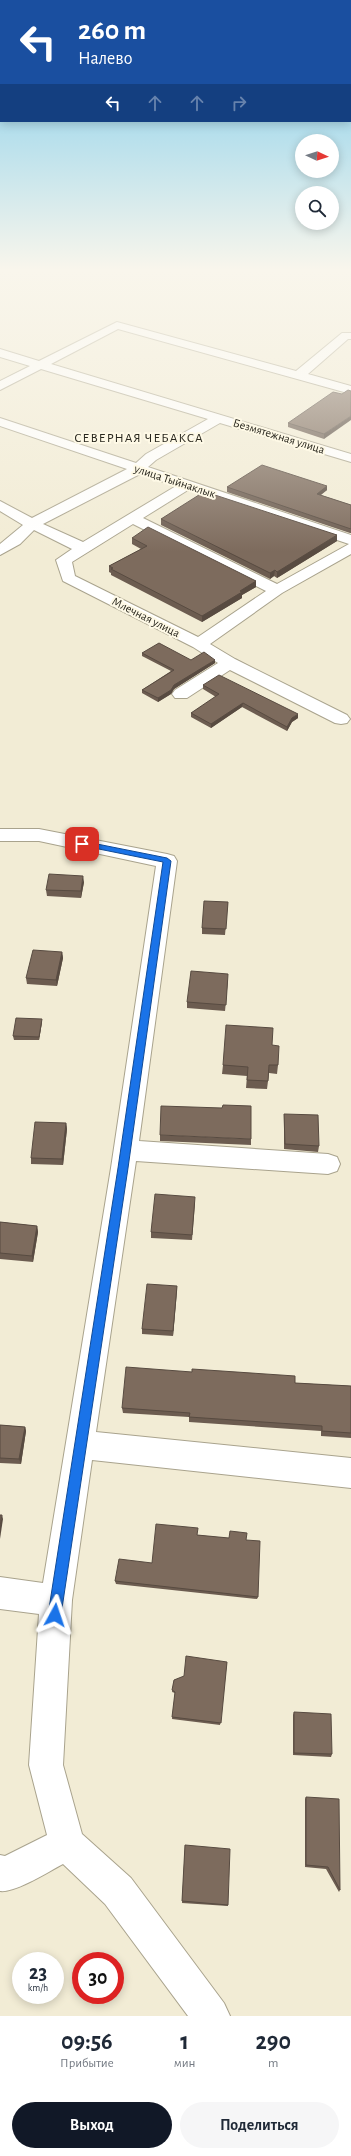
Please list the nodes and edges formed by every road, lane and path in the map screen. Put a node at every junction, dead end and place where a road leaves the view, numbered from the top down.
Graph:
1 (38, 364) edge
2 (256, 364) edge
3 (312, 364) edge
4 (41, 365) junction
5 (298, 376) junction
6 (0, 386) edge
7 (351, 390) edge
8 (219, 418) junction
9 (0, 422) edge
10 (351, 458) edge
11 (138, 469) junction
12 (188, 484) junction
13 (0, 505) edge
14 (132, 518) junction
15 (32, 524) junction
16 (351, 540) edge
17 (83, 548) junction
18 (351, 548) edge
19 (0, 551) edge
20 (277, 590) junction
21 (199, 644) junction
22 (229, 663) junction
23 (180, 694) dead end
24 (341, 719) dead end
25 (0, 835) edge
26 (126, 1150) junction
27 (328, 1164) dead end
28 (80, 1445) junction
29 (351, 1473) edge
30 (0, 1593) edge
31 (56, 1600) junction
32 (67, 1844) junction
33 (0, 1873) edge
34 (211, 2016) edge

1 - 4 street, Безмятежная улица
2 - 5 street
3 - 5 street
4 - 6 street
4 - 8 street, Безмятежная улица
5 - 7 street
8 - 10 street, Безмятежная улица
8 - 11 street
9 - 11 street, улица Тыйнаклык
11 - 12 street, улица Тыйнаклык
11 - 15 street
12 - 14 street
12 - 16 street, улица Тыйнаклык
13 - 15 street
14 - 17 street
14 - 20 street
15 - 17 street
15 - 19 street
17 - 21 street, Млечная улица
18 - 20 street
20 - 21 street
21 - 22 street, Млечная улица
22 - 23 street
22 - 24 street, Млечная улица
25 - 26 street
26 - 27 street
26 - 28 street
28 - 29 street
28 - 31 street
30 - 31 street
31 - 32 street
32 - 33 street
32 - 34 street

